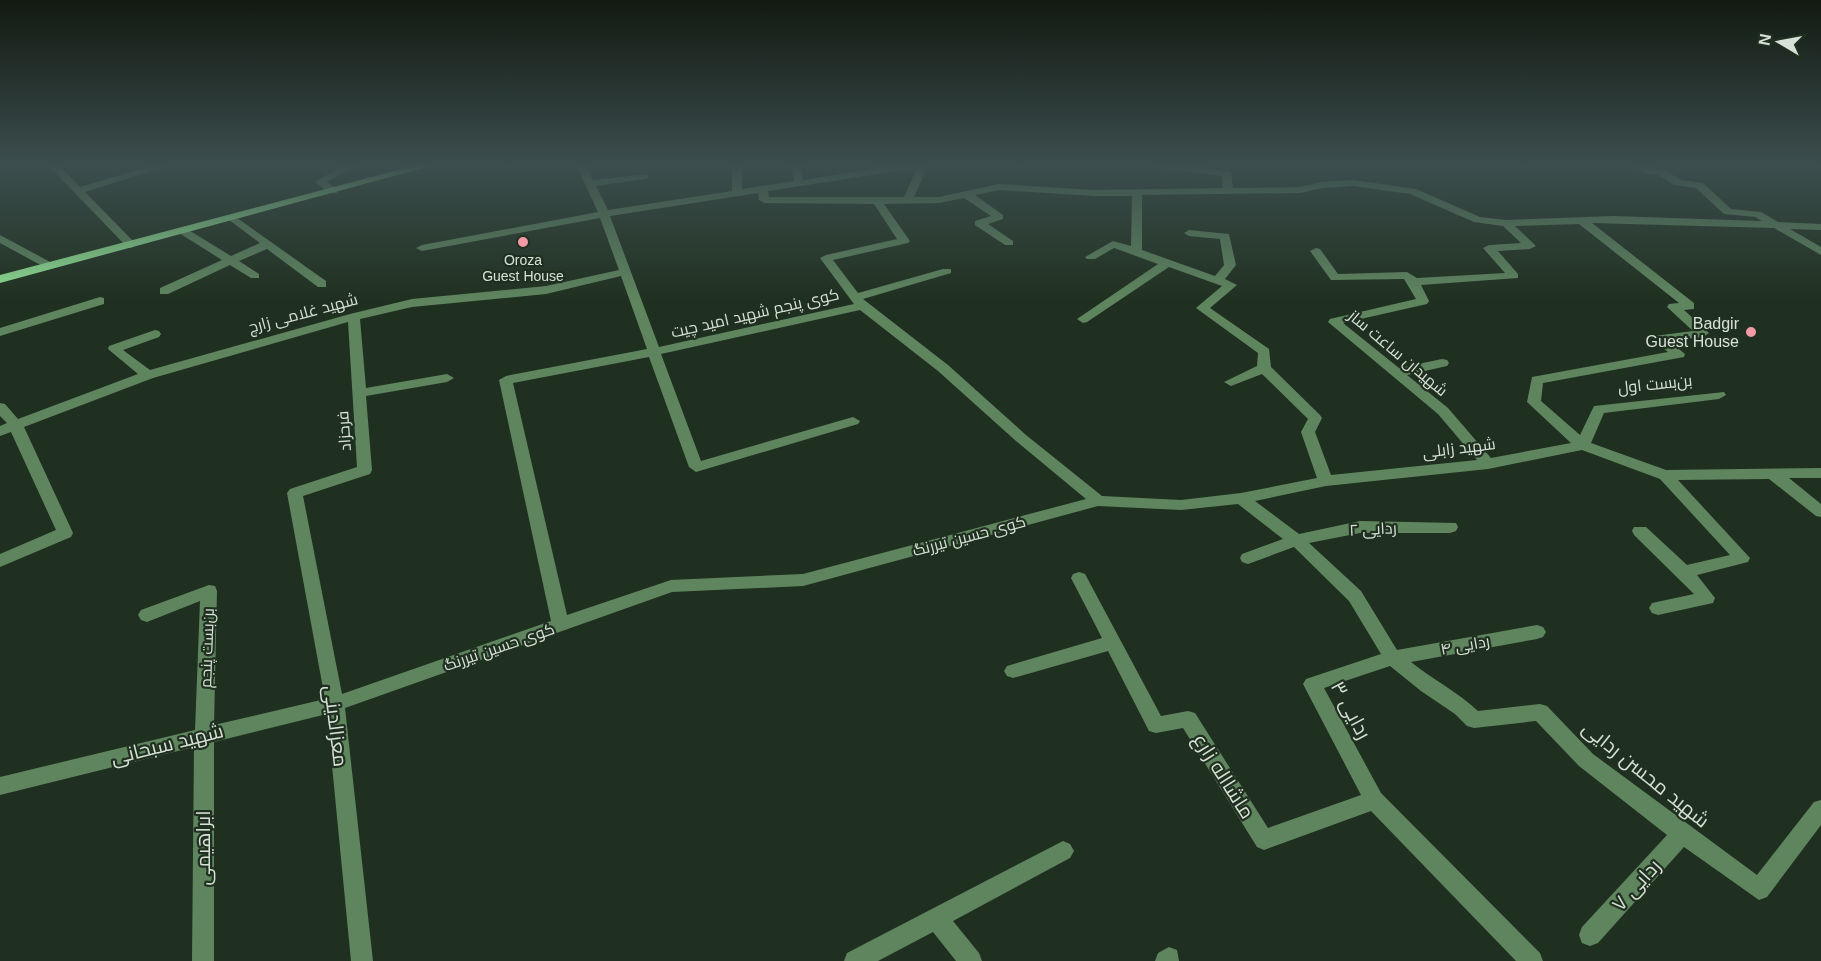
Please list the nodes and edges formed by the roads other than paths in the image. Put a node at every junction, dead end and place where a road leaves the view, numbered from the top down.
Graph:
1 (97, 210) edge
2 (263, 210) edge
3 (602, 210) edge
4 (630, 210) edge
5 (883, 210) edge
6 (989, 210) edge
7 (1137, 210) edge
8 (1455, 210) edge
9 (1726, 210) edge
10 (604, 214) junction
11 (233, 218) junction
12 (1581, 220) junction
13 (1506, 223) junction
14 (1778, 226) junction
15 (1821, 227) edge
16 (183, 231) junction
17 (1189, 233) dead end
18 (0, 238) edge
19 (1009, 243) dead end
20 (268, 244) junction
21 (130, 245) junction
22 (422, 248) dead end
23 (1316, 251) dead end
24 (1821, 252) edge
25 (1136, 253) junction
26 (1090, 257) dead end
27 (230, 260) junction
28 (1167, 263) junction
29 (50, 266) junction
30 (948, 271) dead end
31 (625, 272) junction
32 (255, 276) dead end
33 (0, 279) edge
34 (1217, 281) junction
35 (1414, 282) junction
36 (322, 284) dead end
37 (165, 291) dead end
38 (100, 301) dead end
39 (859, 302) junction
40 (354, 317) junction
41 (1083, 319) dead end
42 (0, 332) edge
43 (155, 334) dead end
44 (654, 352) junction
45 (1442, 363) dead end
46 (1264, 368) junction
47 (1396, 373) junction
48 (148, 375) junction
49 (447, 378) dead end
50 (1231, 382) dead end
51 (360, 393) junction
52 (1719, 395) dead end
53 (0, 407) edge
54 (853, 421) dead end
55 (15, 424) junction
56 (0, 431) edge
57 (1583, 446) junction
58 (1488, 464) junction
59 (1821, 473) edge
60 (1773, 474) junction
61 (1665, 475) junction
62 (1326, 481) junction
63 (295, 493) joint
64 (1241, 498) junction
65 (1098, 501) junction
66 (1821, 512) edge
67 (1450, 527) dead end
68 (1640, 531) dead end
69 (1296, 540) junction
70 (1248, 558) dead end
71 (0, 561) edge
72 (1684, 572) junction
73 (1079, 578) dead end
74 (1658, 608) dead end
75 (147, 615) dead end
76 (561, 625) junction
77 (1537, 632) dead end
78 (1113, 642) junction
79 (1393, 658) junction
80 (1013, 671) dead end
81 (335, 704) junction
82 (204, 734) junction
83 (0, 786) edge
84 (1374, 800) junction
85 (1821, 808) edge
86 (1682, 834) junction
87 (1063, 851) dead end
88 (936, 918) junction
89 (1590, 935) dead end
90 (203, 961) edge
91 (362, 961) edge
92 (855, 961) edge
93 (971, 961) edge
94 (1531, 961) edge

1 - 21 street
2 - 11 main road
3 - 10 street
4 - 10 street
5 - 39 street
6 - 19 street
7 - 25 street
8 - 13 street
9 - 14 street
10 - 22 street
10 - 31 street
11 - 16 main road
11 - 20 street
12 - 13 street
12 - 14 street
12 - 57 street
13 - 35 street
14 - 15 street
14 - 24 street
16 - 21 main road
16 - 27 street
17 - 34 street
18 - 29 street
20 - 27 street
20 - 36 street
21 - 29 main road
23 - 35 street
25 - 26 street
25 - 28 street
27 - 32 street
27 - 37 street
28 - 34 street
28 - 41 street
29 - 33 main road
30 - 39 street, کوی پنجم شهید امید چیت
31 - 40 street, شهید غلامی زارچ
31 - 44 street
34 - 46 street
35 - 47 street, شهیدان ساعت ساز
38 - 42 street
39 - 44 street, کوی پنجم شهید امید چیت
39 - 65 street
40 - 48 street, شهید غلامی زارچ
40 - 51 street, فرحزاد
43 - 48 street
44 - 54 street
44 - 76 street, کوی پنجم شهید امید چیت
45 - 47 street
46 - 50 street
46 - 62 street
47 - 58 street, شهیدان ساعت ساز
48 - 55 street, شهید غلامی زارچ
49 - 51 street
51 - 63 street, فرحزاد
52 - 57 street, بن‌بست اول
53 - 55 street
55 - 56 street, شهید غلامی زارچ
55 - 71 street
57 - 58 street, شهید زابلی
57 - 61 street
58 - 62 street, شهید زابلی
59 - 60 street
60 - 61 street
60 - 66 street
61 - 72 street
62 - 64 street, شهید زابلی
63 - 81 street, معزالدینی
64 - 65 street, شهید زابلی
64 - 69 street, شهید محسن ردایی
65 - 76 street, کوی حسین تیررنگ
67 - 69 street, ردایی ۲
68 - 72 street
69 - 70 street, ردایی ۲
69 - 79 street, شهید محسن ردایی
72 - 74 street
73 - 78 street, ماشااله زارع
75 - 82 street, بن‌بست پنجم
76 - 81 street, کوی حسین تیررنگ
77 - 79 street, ردایی ۴
78 - 80 street
78 - 84 street, ماشااله زارع
79 - 84 street, ردایی ۳
79 - 86 street, شهید محسن ردایی
81 - 82 street, شهید سبحانی
81 - 91 street, معزالدینی
82 - 83 street, شهید سبحانی
82 - 90 street, ابراهیمی
84 - 94 street
85 - 86 street, شهید محسن ردایی
86 - 89 street, ردایی ۷
87 - 88 street
88 - 92 street
88 - 93 street

